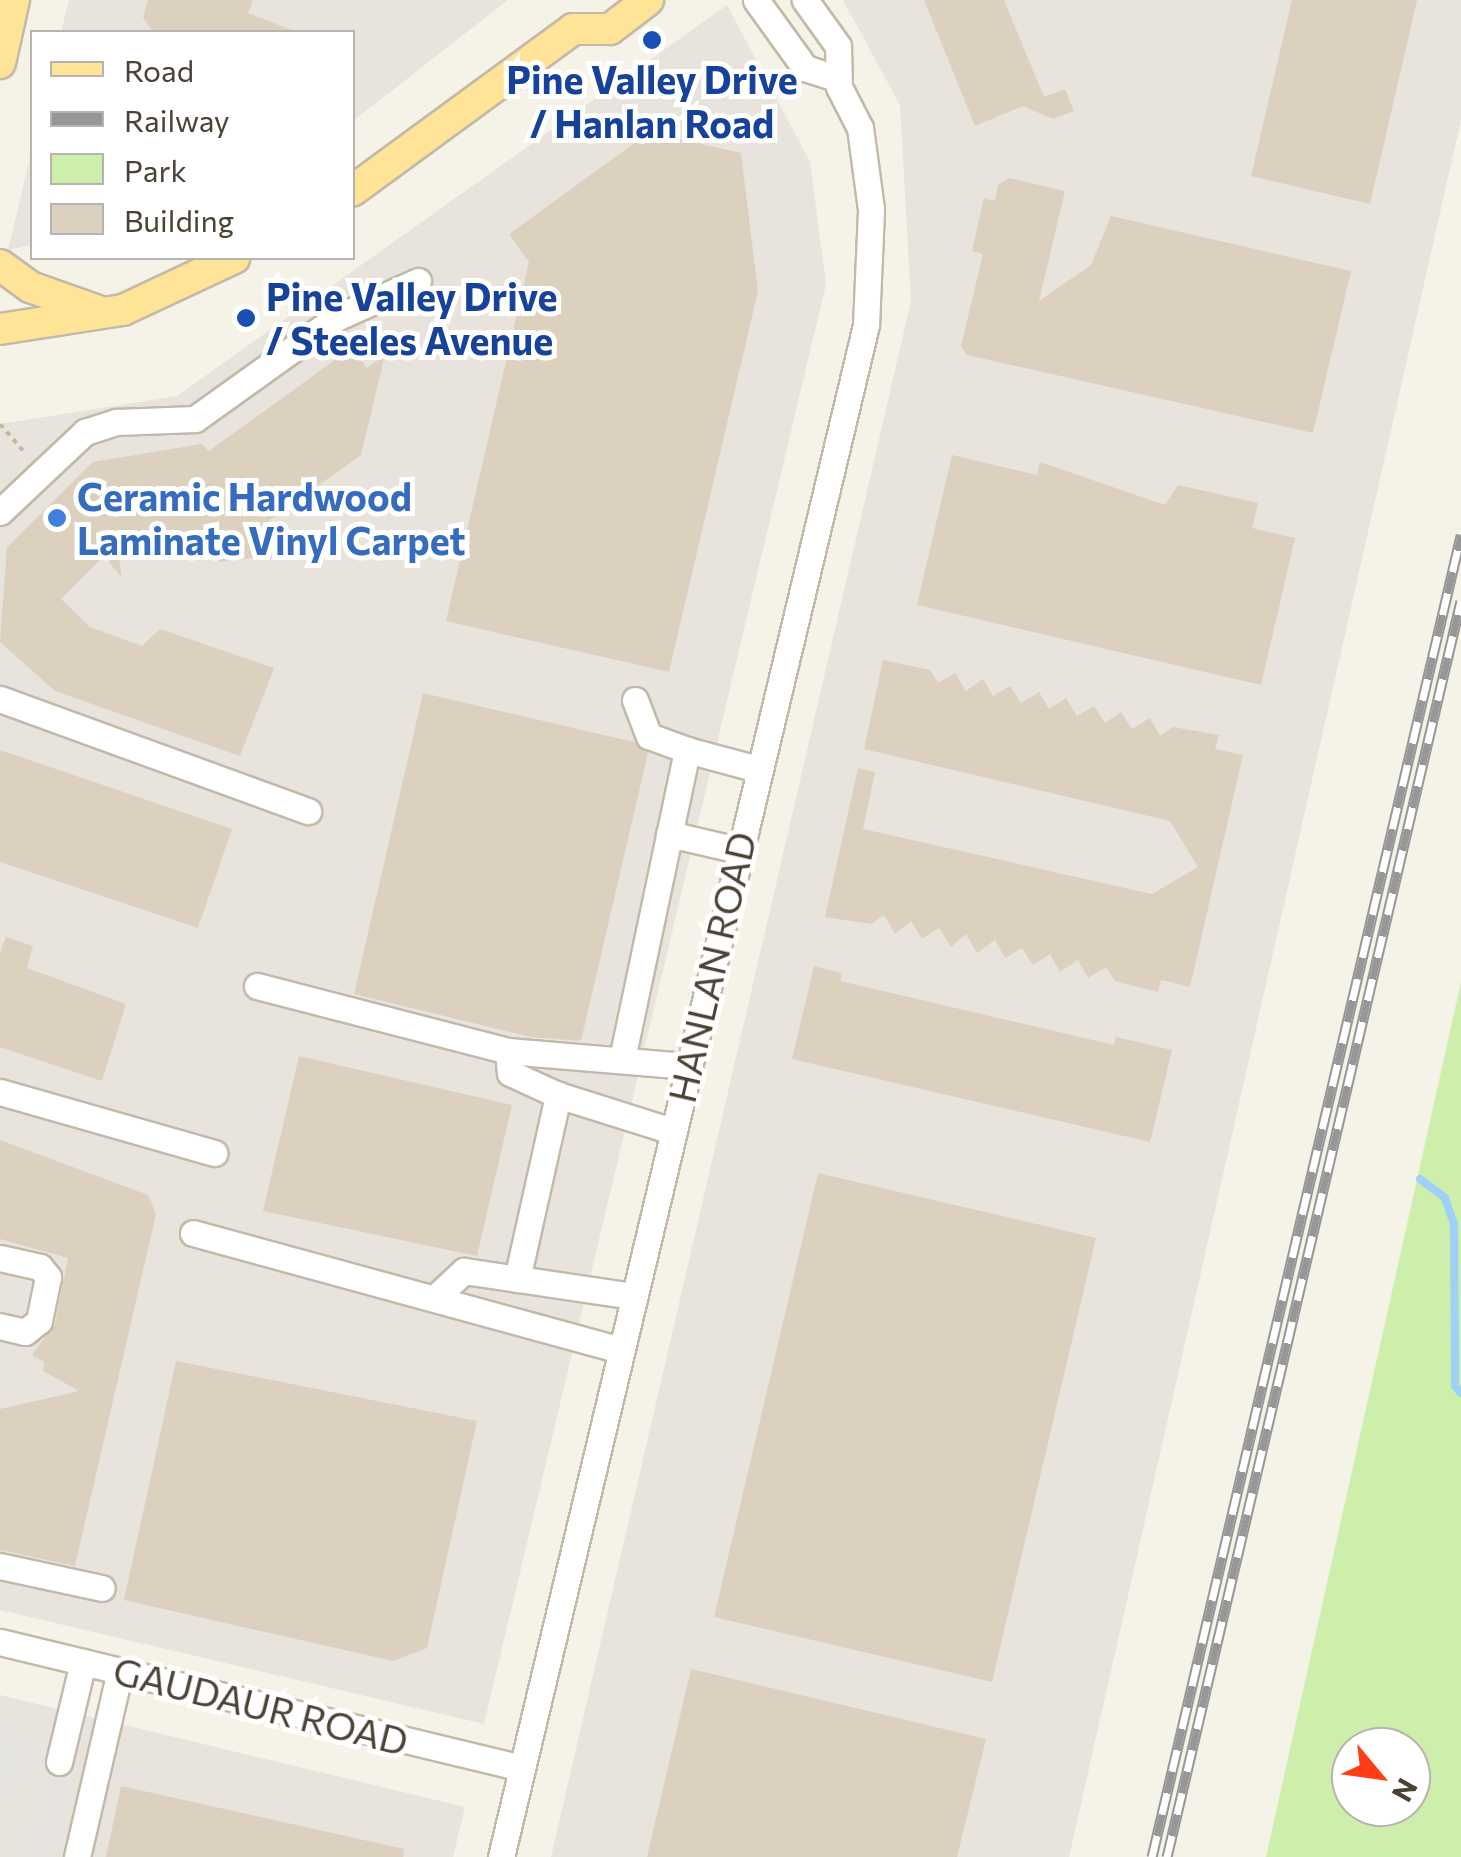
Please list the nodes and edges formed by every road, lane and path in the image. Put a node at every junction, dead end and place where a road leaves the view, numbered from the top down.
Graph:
1 (14, 0) edge
2 (648, 0) edge
3 (756, 0) edge
4 (804, 0) edge
5 (576, 14) edge
6 (0, 64) edge
7 (836, 78) junction
8 (355, 189) edge
9 (230, 260) edge
10 (0, 265) edge
11 (418, 281) dead end
12 (111, 314) junction
13 (0, 329) edge
14 (0, 424) edge
15 (41, 474) junction
16 (0, 512) edge
17 (0, 698) edge
18 (635, 700) dead end
19 (687, 750) junction
20 (758, 769) junction
21 (308, 811) dead end
22 (669, 834) junction
23 (738, 850) junction
24 (257, 986) dead end
25 (508, 1051) junction
26 (622, 1060) junction
27 (688, 1066) junction
28 (0, 1092) edge
29 (558, 1095) junction
30 (672, 1131) junction
31 (214, 1153) dead end
32 (193, 1233) dead end
33 (0, 1258) edge
34 (518, 1279) junction
35 (437, 1296) junction
36 (633, 1296) junction
37 (0, 1326) edge
38 (620, 1350) junction
39 (0, 1566) edge
40 (102, 1588) dead end
41 (0, 1642) edge
42 (83, 1662) junction
43 (120, 1671) junction
44 (59, 1762) dead end
45 (522, 1768) junction
46 (77, 1857) edge
47 (501, 1857) edge

1 - 6 main road
2 - 5 main road
3 - 7 street
4 - 7 street, HANLAN ROAD
5 - 8 main road
7 - 20 street, HANLAN ROAD
9 - 12 main road
10 - 12 main road
11 - 15 street
12 - 13 main road
14 - 15 path
15 - 16 street
17 - 21 street
18 - 19 street
19 - 20 street
19 - 22 street
20 - 23 street, HANLAN ROAD
22 - 23 street
22 - 26 street
23 - 27 street, HANLAN ROAD
24 - 25 street
25 - 26 street
25 - 29 street
26 - 27 street
27 - 30 street, HANLAN ROAD
28 - 31 street
29 - 30 street
29 - 34 street
30 - 36 street, HANLAN ROAD
32 - 35 street
33 - 37 street
34 - 35 street
34 - 36 street
35 - 38 street
36 - 38 street, HANLAN ROAD
38 - 45 street, HANLAN ROAD
39 - 40 street
41 - 42 street, GAUDAUR ROAD
42 - 43 street, GAUDAUR ROAD
42 - 44 street
43 - 45 street, GAUDAUR ROAD
43 - 46 street
45 - 47 street, HANLAN ROAD

